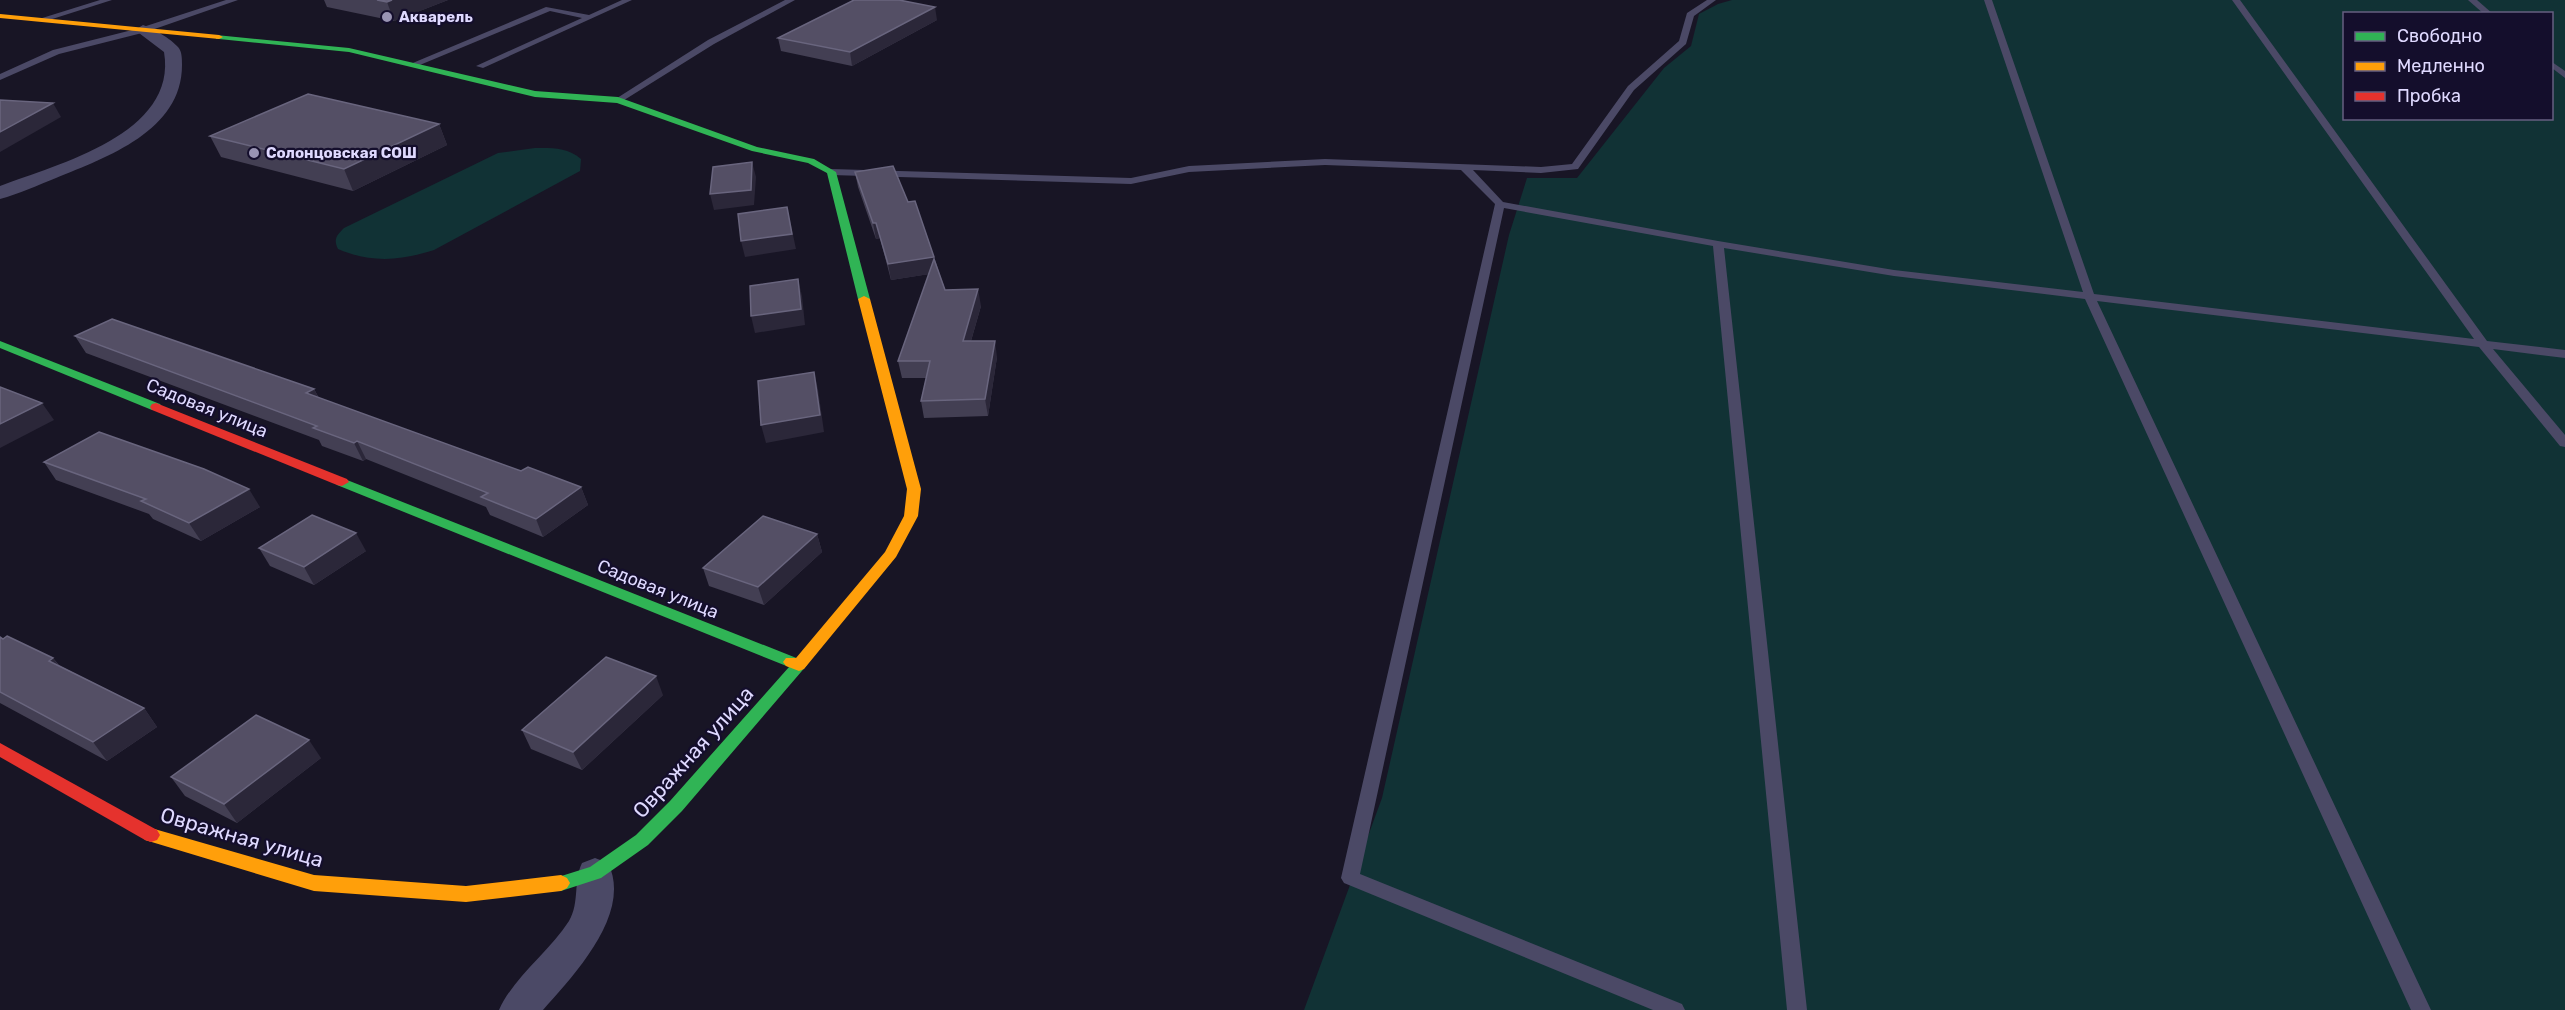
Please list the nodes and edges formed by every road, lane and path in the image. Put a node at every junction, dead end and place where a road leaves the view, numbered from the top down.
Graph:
1 (108, 0) edge
2 (234, 0) edge
3 (628, 0) edge
4 (790, 0) edge
5 (1712, 0) edge
6 (1988, 0) edge
7 (2236, 0) edge
8 (2472, 0) edge
9 (2487, 12) edge
10 (0, 16) edge
11 (589, 17) junction
12 (42, 19) junction
13 (143, 30) junction
14 (412, 65) junction
15 (2553, 65) edge
16 (480, 66) dead end
17 (2565, 75) edge
18 (0, 77) edge
19 (618, 100) junction
20 (1464, 166) junction
21 (831, 172) junction
22 (0, 193) edge
23 (1500, 204) junction
24 (1718, 244) junction
25 (2090, 298) junction
26 (2482, 343) junction
27 (0, 344) edge
28 (2565, 354) edge
29 (2565, 443) edge
30 (799, 665) junction
31 (0, 749) edge
32 (595, 873) junction
33 (518, 1010) edge
34 (1675, 1010) edge
35 (1797, 1010) edge
36 (2421, 1010) edge

1 - 12 lane
2 - 13 lane
3 - 11 lane
4 - 19 lane
5 - 20 lane
6 - 25 lane
7 - 26 lane
8 - 9 lane
10 - 12 street
11 - 14 lane
11 - 16 lane
12 - 13 street
13 - 14 street
13 - 18 lane
13 - 22 street
14 - 19 street
15 - 17 lane
19 - 21 street
20 - 21 lane
20 - 23 lane
21 - 30 street
23 - 24 lane
23 - 34 lane
24 - 25 lane
24 - 35 lane
25 - 26 lane
25 - 36 lane
26 - 28 lane
26 - 29 lane
27 - 30 street, Садовая улица
30 - 32 street, Овражная улица
31 - 32 street, Овражная улица
32 - 33 street

